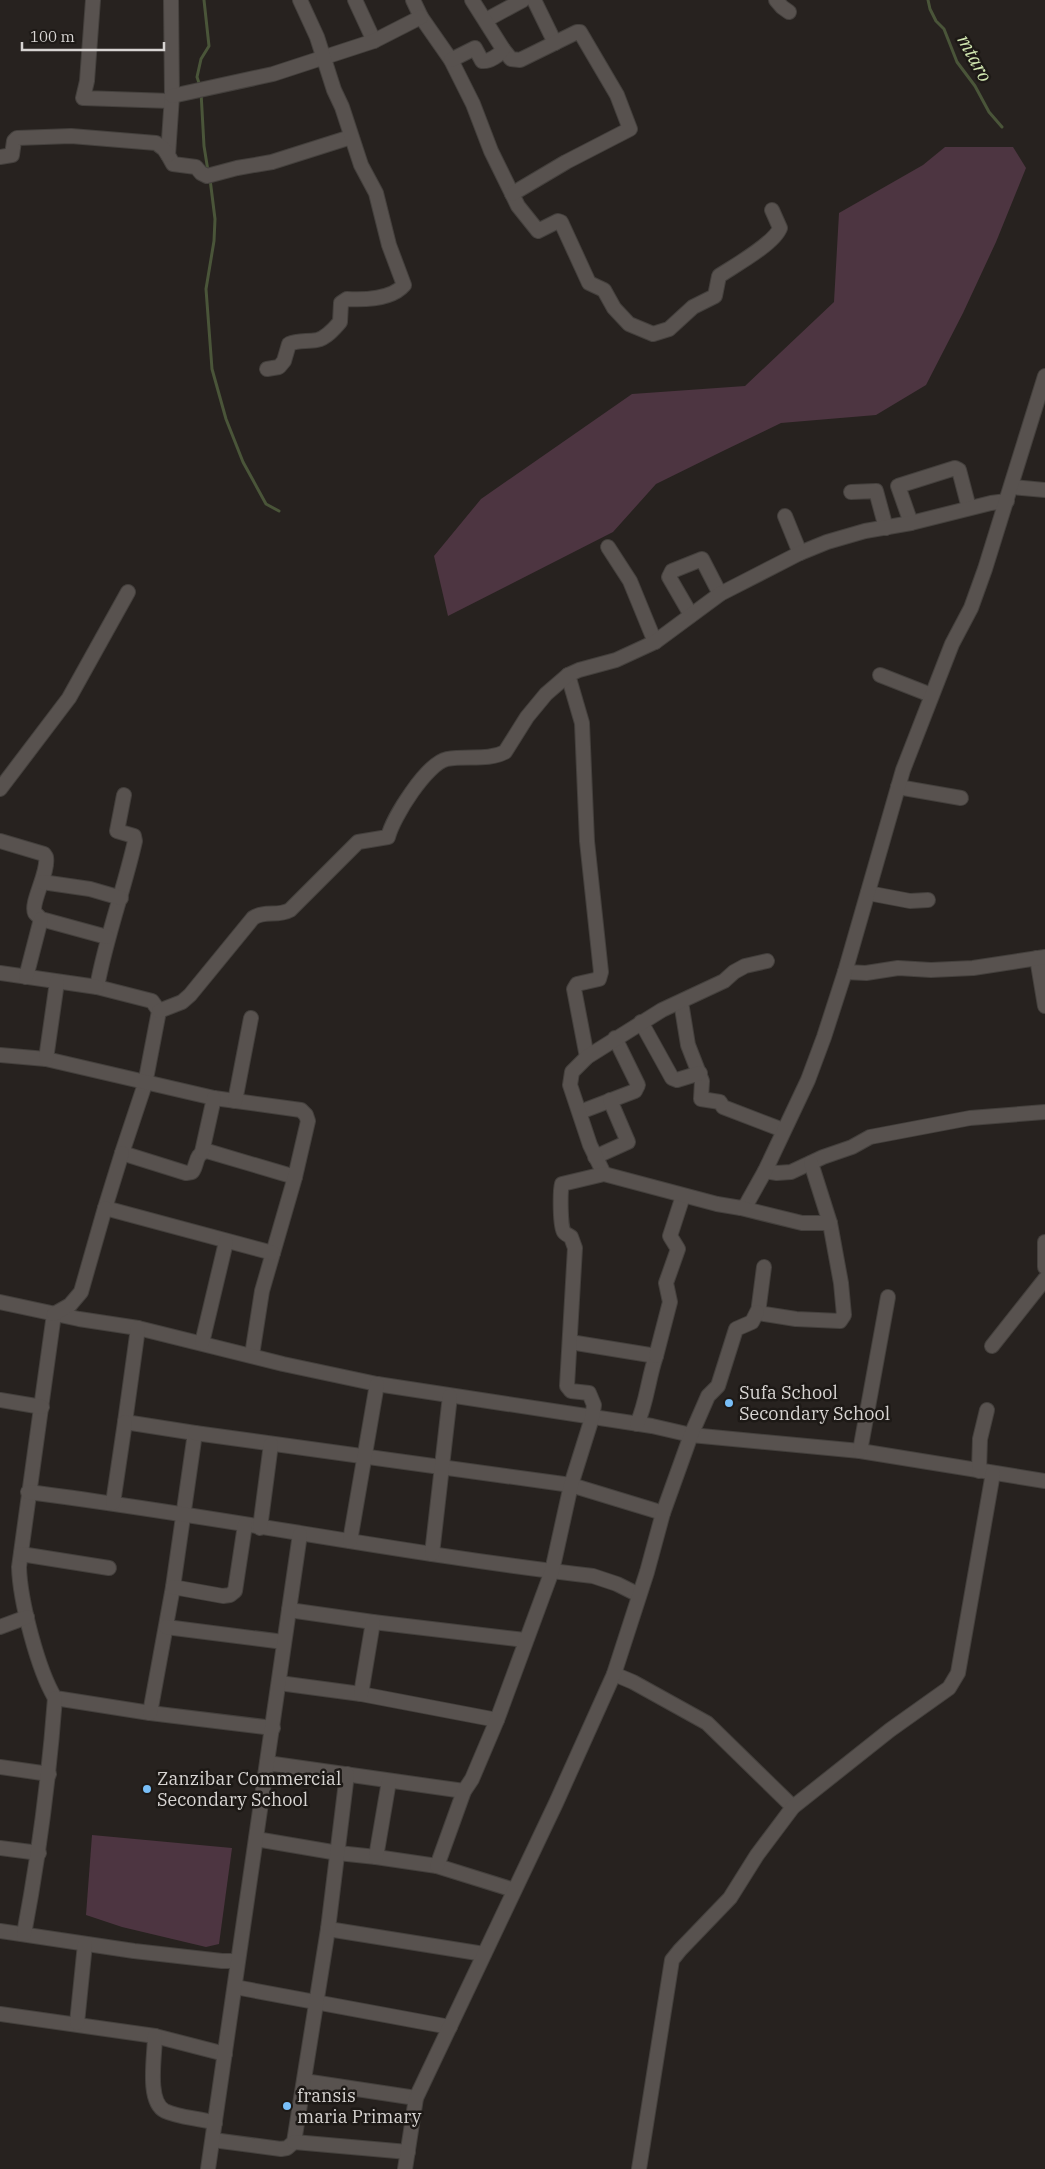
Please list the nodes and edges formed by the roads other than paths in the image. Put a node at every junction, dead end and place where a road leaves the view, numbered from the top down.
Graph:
1 (93, 0) edge
2 (171, 0) edge
3 (300, 0) edge
4 (355, 0) edge
5 (413, 0) edge
6 (472, 0) edge
7 (523, 0) edge
8 (534, 0) edge
9 (776, 0) edge
10 (789, 12) dead end
11 (421, 17) junction
12 (486, 20) junction
13 (374, 41) junction
14 (555, 43) junction
15 (503, 49) junction
16 (325, 57) junction
17 (451, 60) junction
18 (171, 99) junction
19 (351, 137) junction
20 (168, 155) junction
21 (0, 157) edge
22 (512, 194) junction
23 (772, 210) dead end
24 (267, 369) dead end
25 (1045, 376) edge
26 (898, 486) junction
27 (1012, 487) junction
28 (876, 490) junction
29 (1045, 490) edge
30 (851, 492) dead end
31 (1007, 501) junction
32 (969, 508) junction
33 (785, 516) dead end
34 (911, 523) junction
35 (886, 528) junction
36 (608, 546) dead end
37 (800, 553) junction
38 (128, 592) dead end
39 (720, 594) junction
40 (691, 615) junction
41 (655, 642) junction
42 (568, 675) junction
43 (880, 676) dead end
44 (931, 695) junction
45 (898, 787) junction
46 (0, 789) edge
47 (124, 794) dead end
48 (961, 798) dead end
49 (0, 841) edge
50 (42, 882) junction
51 (868, 893) junction
52 (121, 898) junction
53 (928, 900) dead end
54 (41, 919) junction
55 (107, 938) junction
56 (1041, 958) edge
57 (767, 961) dead end
58 (845, 972) junction
59 (0, 973) edge
60 (26, 977) junction
61 (56, 982) junction
62 (97, 987) junction
63 (681, 1002) junction
64 (1045, 1006) edge
65 (159, 1011) junction
66 (251, 1018) dead end
67 (642, 1022) junction
68 (616, 1038) junction
69 (0, 1055) edge
70 (587, 1057) junction
71 (46, 1059) junction
72 (700, 1073) junction
73 (144, 1084) junction
74 (214, 1098) junction
75 (610, 1100) junction
76 (235, 1101) junction
77 (580, 1112) junction
78 (1045, 1112) edge
79 (784, 1130) junction
80 (202, 1152) junction
81 (122, 1153) junction
82 (595, 1157) junction
83 (811, 1163) junction
84 (765, 1171) junction
85 (604, 1174) junction
86 (295, 1177) junction
87 (683, 1196) junction
88 (105, 1208) junction
89 (741, 1208) junction
90 (830, 1223) junction
91 (226, 1242) junction
92 (1045, 1242) edge
93 (273, 1253) junction
94 (764, 1267) dead end
95 (1045, 1267) edge
96 (1045, 1279) edge
97 (888, 1297) dead end
98 (0, 1302) edge
99 (757, 1312) junction
100 (54, 1314) junction
101 (138, 1328) junction
102 (570, 1342) junction
103 (202, 1343) junction
104 (992, 1346) dead end
105 (252, 1355) junction
106 (656, 1356) junction
107 (377, 1384) junction
108 (450, 1396) junction
109 (0, 1400) edge
110 (42, 1407) junction
111 (987, 1410) dead end
112 (592, 1418) junction
113 (125, 1422) junction
114 (637, 1424) junction
115 (196, 1432) junction
116 (691, 1435) junction
117 (271, 1444) junction
118 (860, 1451) junction
119 (364, 1457) junction
120 (441, 1468) junction
121 (986, 1472) junction
122 (1045, 1481) edge
123 (571, 1485) junction
124 (28, 1492) junction
125 (113, 1503) junction
126 (663, 1513) junction
127 (184, 1514) junction
128 (245, 1526) junction
129 (260, 1528) junction
130 (300, 1534) junction
131 (350, 1541) junction
132 (21, 1554) junction
133 (432, 1554) junction
134 (109, 1568) dead end
135 (552, 1571) junction
136 (173, 1587) junction
137 (639, 1595) junction
138 (290, 1610) junction
139 (27, 1617) junction
140 (373, 1622) junction
141 (0, 1627) edge
142 (166, 1627) junction
143 (525, 1640) junction
144 (284, 1642) junction
145 (614, 1674) junction
146 (279, 1683) junction
147 (361, 1694) junction
148 (55, 1698) junction
149 (150, 1713) junction
150 (497, 1720) junction
151 (272, 1728) junction
152 (267, 1763) junction
153 (0, 1767) edge
154 (50, 1774) junction
155 (347, 1774) junction
156 (388, 1780) junction
157 (464, 1791) junction
158 (793, 1806) junction
159 (256, 1839) junction
160 (0, 1848) edge
161 (39, 1853) junction
162 (338, 1853) junction
163 (376, 1857) junction
164 (437, 1866) junction
165 (514, 1890) junction
166 (328, 1929) junction
167 (0, 1931) edge
168 (24, 1934) junction
169 (85, 1944) junction
170 (484, 1954) junction
171 (237, 1961) junction
172 (235, 1987) junction
173 (316, 2002) junction
174 (0, 2014) edge
175 (77, 2023) junction
176 (450, 2027) junction
177 (155, 2036) junction
178 (225, 2054) junction
179 (304, 2081) junction
180 (416, 2098) junction
181 (215, 2123) junction
182 (213, 2140) junction
183 (294, 2142) junction
184 (408, 2152) junction
185 (208, 2169) edge
186 (404, 2169) edge
187 (639, 2169) edge

1 - 18 street
2 - 18 street
3 - 16 street
4 - 13 street
5 - 11 street
6 - 12 street
7 - 12 street
8 - 14 street
9 - 10 street
11 - 13 street
11 - 17 street
12 - 15 street
13 - 16 street
14 - 15 street
14 - 22 street
15 - 17 street
16 - 18 street
16 - 19 street
17 - 22 street
18 - 20 street
19 - 20 street
19 - 24 street
20 - 21 street
22 - 23 street
25 - 27 street
26 - 28 street
26 - 32 street
26 - 34 street
27 - 29 street
27 - 31 street
28 - 30 street
28 - 35 street
31 - 32 street
31 - 44 street
32 - 34 street
33 - 37 street
34 - 35 street
35 - 37 street
36 - 41 street
37 - 39 street
38 - 46 street
39 - 40 street
39 - 40 street
40 - 41 street
41 - 42 street
42 - 65 street
42 - 70 street
43 - 44 street
44 - 45 street
45 - 48 street
45 - 51 street
47 - 52 street
49 - 50 street
50 - 52 street
50 - 54 street
51 - 53 street
51 - 58 street
52 - 55 street
54 - 55 street
54 - 60 street
55 - 62 street
56 - 58 street
56 - 64 street
57 - 63 street
58 - 79 street
59 - 60 street
60 - 61 street
61 - 62 street
61 - 71 street
62 - 65 street
63 - 67 street
63 - 72 street
65 - 73 street
66 - 76 street
67 - 68 street
67 - 72 street
68 - 70 street
68 - 75 street
69 - 71 street
70 - 77 street
71 - 73 street
72 - 79 street
73 - 74 street
73 - 81 street
74 - 76 street
74 - 80 street
75 - 77 street
75 - 82 street
76 - 86 street
77 - 82 street
78 - 83 street
79 - 84 street
80 - 81 street
80 - 86 street
81 - 88 street
82 - 85 street
83 - 84 street
83 - 90 street
84 - 89 street
85 - 87 street
85 - 102 street
86 - 93 street
87 - 89 street
87 - 106 street
88 - 91 street
88 - 100 street
89 - 90 street
90 - 99 street
91 - 93 street
91 - 103 street
92 - 95 street
93 - 105 street
94 - 99 street
96 - 104 street
97 - 118 street
98 - 100 street
99 - 116 street
100 - 101 street
100 - 110 street
101 - 103 street
101 - 113 street
102 - 106 street
102 - 112 street
103 - 105 street
105 - 107 street
106 - 114 street
107 - 108 street
107 - 119 street
108 - 112 street
108 - 120 street
109 - 110 street
110 - 124 street
111 - 121 street
112 - 114 street
112 - 123 street
113 - 115 street
113 - 125 street
114 - 116 street
115 - 117 street
115 - 127 street
116 - 118 street
116 - 126 street
117 - 119 street
117 - 129 street
118 - 121 street
119 - 120 street
119 - 131 street
120 - 123 street
120 - 133 street
121 - 122 street
121 - 158 street
123 - 126 street
123 - 135 street
124 - 125 street
124 - 132 street
125 - 127 street
126 - 137 street
127 - 128 street
127 - 136 street
128 - 129 street
128 - 136 street
129 - 130 street
130 - 131 street
130 - 138 street
131 - 133 street
132 - 134 street
132 - 139 street
133 - 135 street
135 - 137 street
135 - 143 street
136 - 142 street
137 - 145 street
138 - 140 street
138 - 144 street
139 - 141 street
139 - 148 street
140 - 143 street
140 - 147 street
142 - 144 street
142 - 149 street
143 - 150 street
144 - 146 street
145 - 158 street
145 - 165 street
146 - 147 street
146 - 151 street
147 - 150 street
148 - 149 street
148 - 154 street
149 - 151 street
150 - 157 street
151 - 152 street
152 - 155 street
152 - 159 street
153 - 154 street
154 - 161 street
155 - 156 street
155 - 162 street
156 - 157 street
156 - 163 street
157 - 164 street
158 - 187 street
159 - 162 street
159 - 171 street
160 - 161 street
161 - 168 street
162 - 163 street
162 - 166 street
163 - 164 street
164 - 165 street
165 - 170 street
166 - 170 street
166 - 173 street
167 - 168 street
168 - 169 street
169 - 171 street
169 - 175 street
170 - 176 street
171 - 172 street
172 - 173 street
172 - 178 street
173 - 176 street
173 - 179 street
174 - 175 street
175 - 177 street
176 - 180 street
177 - 178 street
177 - 181 street
178 - 181 street
179 - 180 street
179 - 183 street
180 - 184 street
181 - 182 street
182 - 183 street
182 - 185 street
183 - 184 street
184 - 186 street

